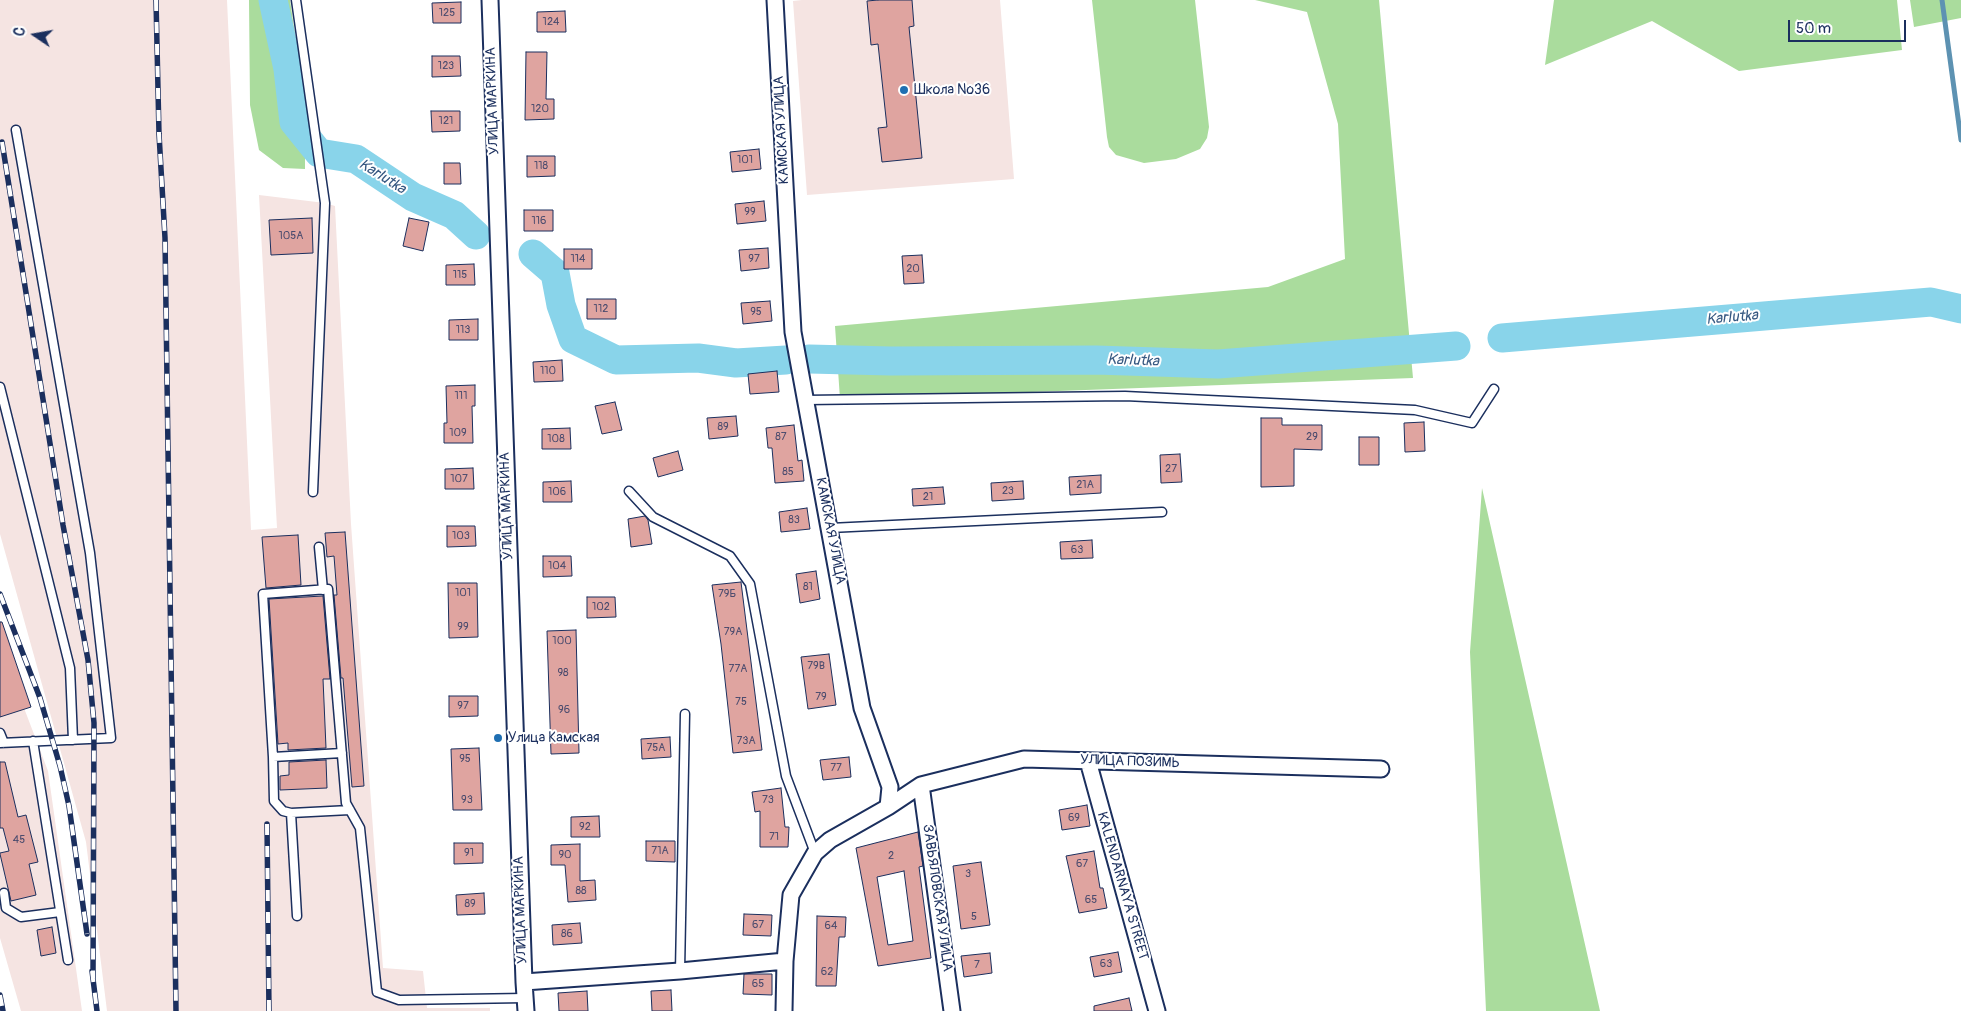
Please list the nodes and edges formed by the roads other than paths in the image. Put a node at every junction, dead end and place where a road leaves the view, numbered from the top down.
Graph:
1 (296, 0) edge
2 (490, 0) edge
3 (775, 0) edge
4 (16, 130) dead end
5 (0, 387) edge
6 (1494, 389) dead end
7 (805, 400) junction
8 (629, 491) dead end
9 (313, 492) dead end
10 (1162, 512) dead end
11 (830, 528) junction
12 (320, 547) dead end
13 (323, 590) junction
14 (685, 714) dead end
15 (0, 733) edge
16 (73, 740) junction
17 (33, 741) junction
18 (2, 743) edge
19 (342, 753) junction
20 (273, 757) junction
21 (1088, 760) junction
22 (1381, 769) dead end
23 (921, 785) junction
24 (888, 807) junction
25 (350, 810) junction
26 (291, 813) junction
27 (815, 853) junction
28 (4, 893) dead end
29 (60, 912) junction
30 (297, 916) dead end
31 (68, 960) dead end
32 (785, 961) junction
33 (680, 971) junction
34 (524, 982) junction
35 (526, 1004) edge
36 (784, 1011) edge
37 (952, 1011) edge
38 (1157, 1011) edge

1 - 9 lane
2 - 34 street, УЛИЦА МАРКИНА
3 - 7 street, КАМСКАЯ УЛИЦА
4 - 16 lane
5 - 16 lane
6 - 7 lane
7 - 11 street, КАМСКАЯ УЛИЦА
8 - 27 lane
10 - 11 lane
11 - 24 street, КАМСКАЯ УЛИЦА
12 - 13 lane
13 - 19 lane
13 - 20 lane
14 - 33 lane
15 - 18 lane
16 - 17 lane
17 - 18 lane
17 - 29 lane
19 - 20 lane
19 - 25 lane
20 - 26 lane
21 - 22 street, УЛИЦА ПОЗИМЬ
21 - 23 street, УЛИЦА ПОЗИМЬ
21 - 38 street, KALENDARNAYA STREET
23 - 24 street, УЛИЦА ПОЗИМЬ
23 - 37 street, ЗАВЬЯЛОВСКАЯ УЛИЦА
24 - 27 street
25 - 26 lane
25 - 35 lane
26 - 30 lane
27 - 32 street
28 - 29 lane
29 - 31 lane
32 - 33 street
32 - 36 street
33 - 34 street
34 - 35 street, УЛИЦА МАРКИНА

